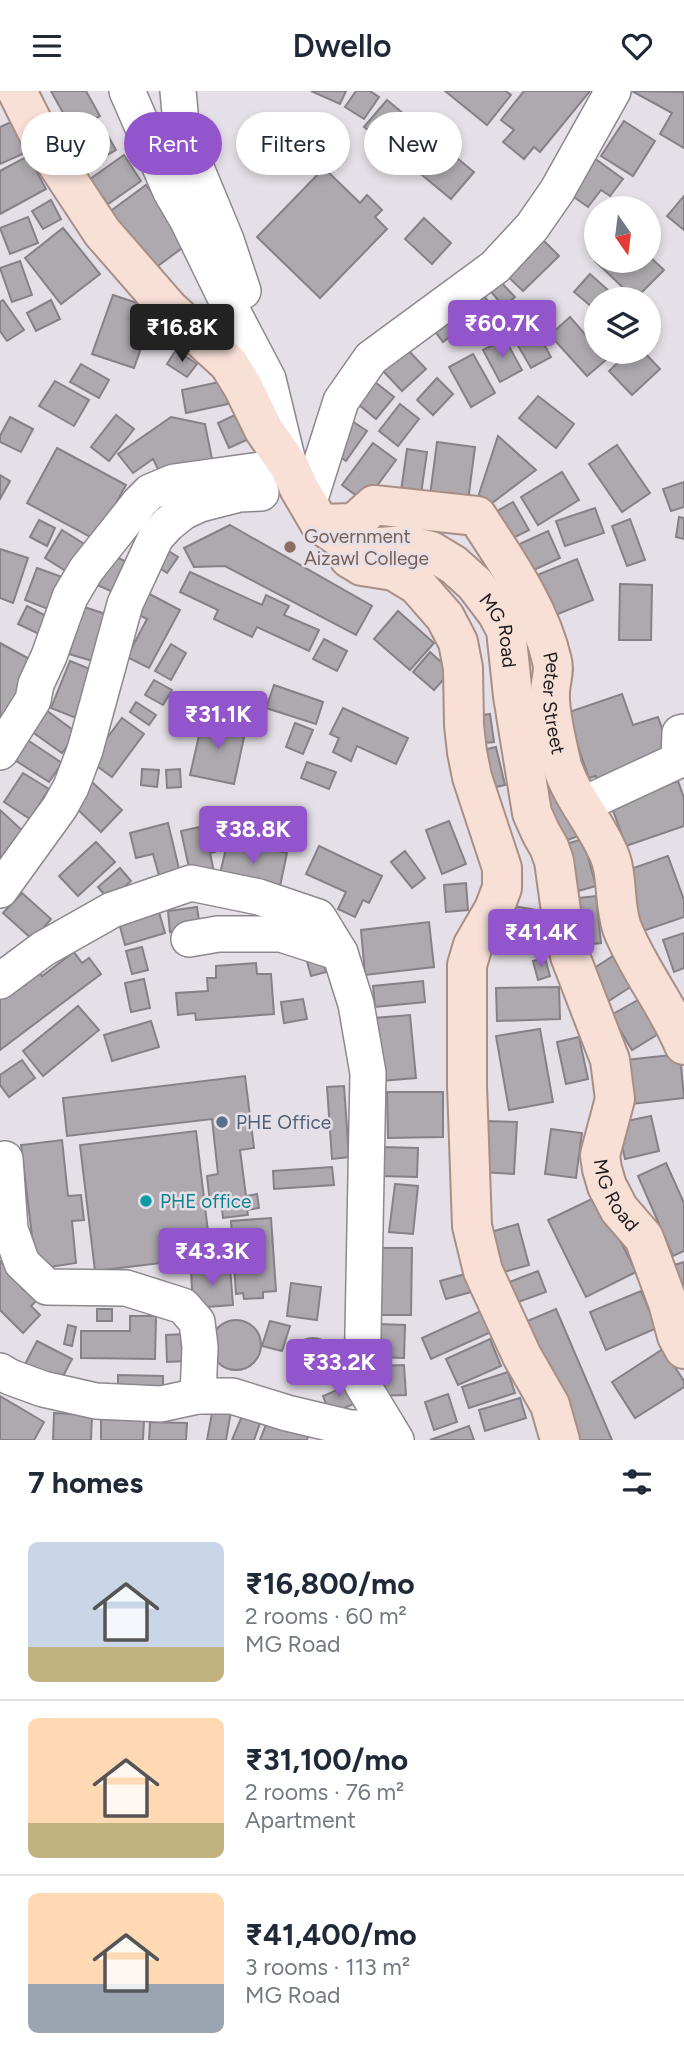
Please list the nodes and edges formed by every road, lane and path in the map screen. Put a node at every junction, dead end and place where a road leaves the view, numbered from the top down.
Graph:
1 (17, 91) edge
2 (127, 91) edge
3 (178, 91) edge
4 (613, 91) edge
5 (268, 379) junction
6 (304, 496) junction
7 (684, 732) edge
8 (0, 752) edge
9 (580, 806) junction
10 (0, 890) edge
11 (189, 939) dead end
12 (340, 953) junction
13 (0, 981) edge
14 (684, 1045) edge
15 (5, 1159) dead end
16 (684, 1349) edge
17 (0, 1371) edge
18 (198, 1396) junction
19 (373, 1434) edge
20 (560, 1440) edge

1 - 6 main road, MG Road
2 - 5 street
3 - 5 street
4 - 6 street
5 - 6 street
6 - 8 street
6 - 9 main road, Peter Street
6 - 10 street
6 - 16 main road, MG Road
6 - 20 main road
7 - 9 street
9 - 14 main road, Peter Street
11 - 12 street
12 - 13 street
12 - 19 street
15 - 18 street
17 - 18 street
18 - 19 street

